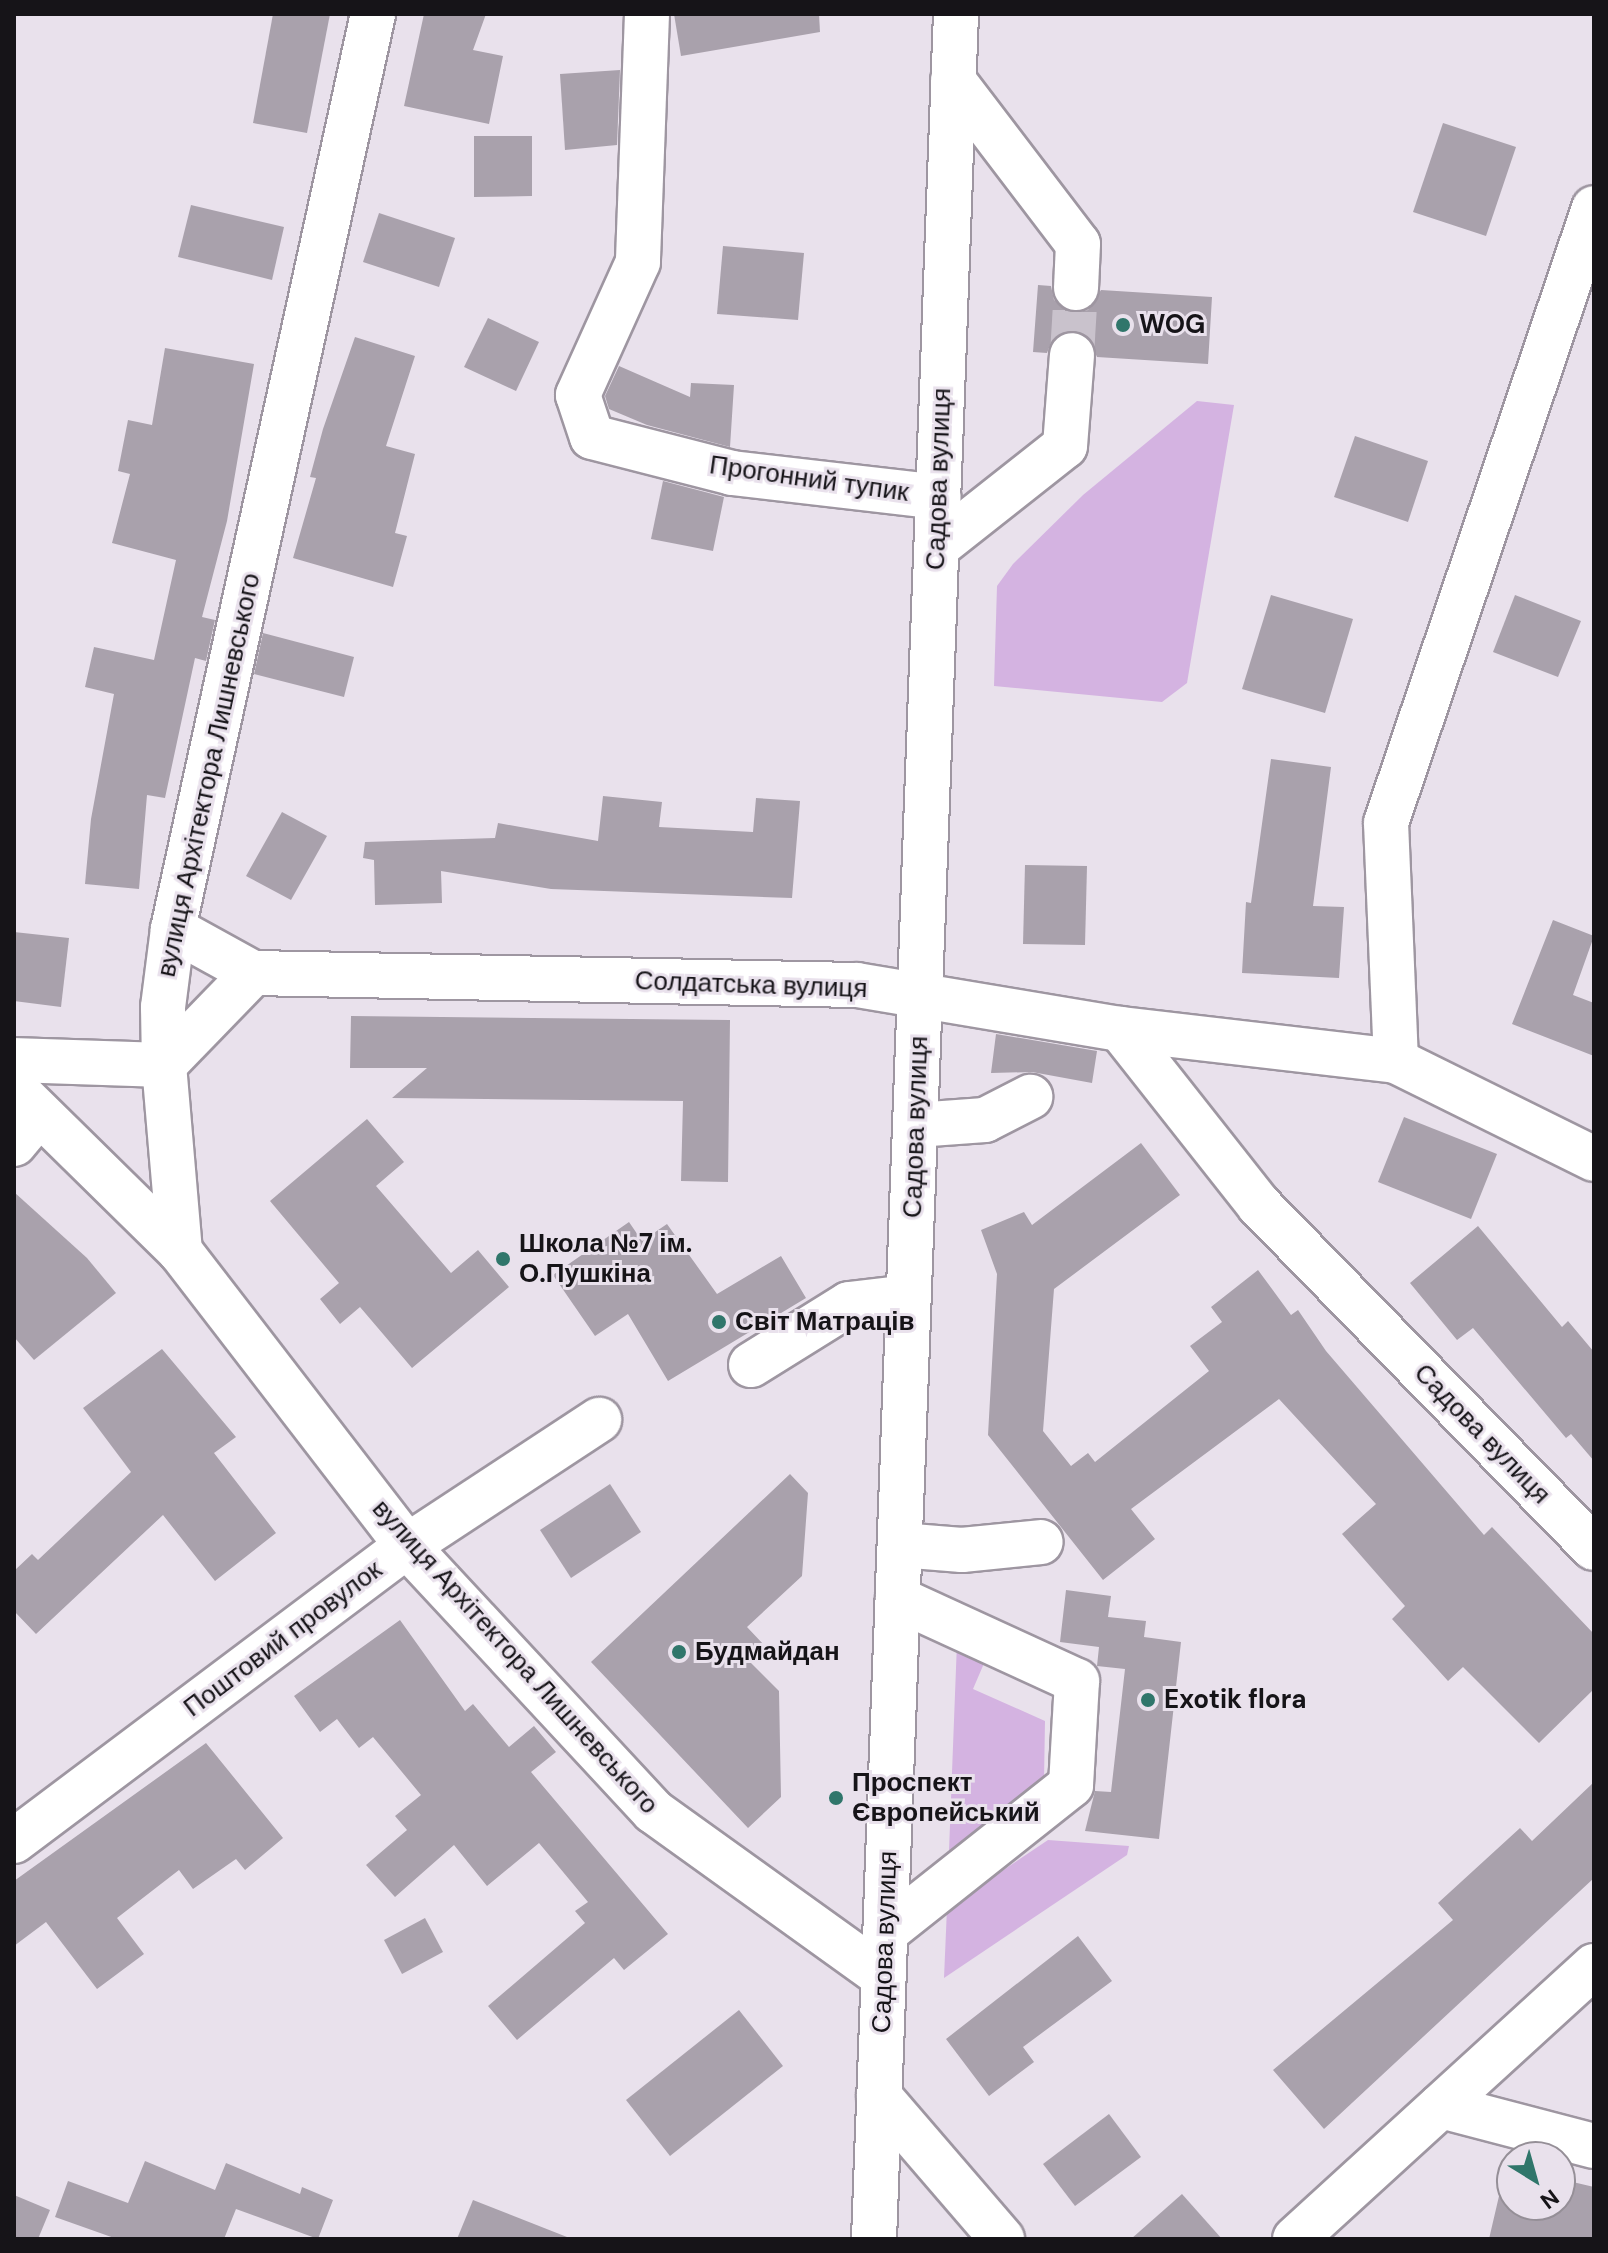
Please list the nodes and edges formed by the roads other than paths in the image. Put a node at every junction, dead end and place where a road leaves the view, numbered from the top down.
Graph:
1 (373, 14) edge
2 (647, 14) edge
3 (956, 14) edge
4 (953, 80) junction
5 (1592, 222) edge
6 (1076, 288) tunnel mouth
7 (1072, 355) tunnel mouth
8 (939, 497) junction
9 (937, 547) junction
10 (173, 929) junction
11 (253, 973) junction
12 (921, 996) junction
13 (1120, 1029) junction
14 (14, 1060) edge
15 (1396, 1061) junction
16 (164, 1065) junction
17 (1030, 1097) dead end
18 (22, 1115) edge
19 (916, 1125) junction
20 (1594, 1159) edge
21 (180, 1251) junction
22 (909, 1297) junction
23 (751, 1365) dead end
24 (599, 1420) dead end
25 (1041, 1542) dead end
26 (900, 1545) junction
27 (407, 1546) junction
28 (1594, 1548) edge
29 (898, 1599) junction
30 (14, 1841) edge
31 (887, 1931) junction
32 (1594, 1966) edge
33 (884, 1977) junction
34 (879, 2096) junction
35 (1441, 2106) junction
36 (1594, 2146) edge
37 (874, 2239) edge
38 (1002, 2239) edge
39 (1295, 2239) edge

1 - 10 street, вулиця Архітектора Лишневського
2 - 8 street, Прогонний тупик
3 - 4 street, Садова вулиця
4 - 6 street
4 - 8 street, Садова вулиця
5 - 15 street
7 - 9 street
8 - 9 street, Садова вулиця
9 - 12 street, Садова вулиця
10 - 11 street
10 - 16 street, вулиця Архітектора Лишневського
11 - 12 street, Солдатська вулиця
11 - 16 street
12 - 13 street, Солдатська вулиця
12 - 19 street, Садова вулиця
13 - 15 street, Солдатська вулиця
13 - 28 street, Садова вулиця
14 - 16 street
15 - 20 street, Солдатська вулиця
16 - 21 street, вулиця Архітектора Лишневського
17 - 19 street
18 - 21 street
19 - 22 street, Садова вулиця
21 - 27 street, вулиця Архітектора Лишневського
22 - 23 street
22 - 26 street, Садова вулиця
24 - 27 street, Поштовий провулок
25 - 26 street
26 - 29 street, Садова вулиця
27 - 30 street, Поштовий провулок
27 - 33 street, вулиця Архітектора Лишневського
29 - 31 street, Садова вулиця
29 - 31 street
31 - 33 street, Садова вулиця
32 - 35 street
33 - 34 street, Садова вулиця
34 - 37 street, Садова вулиця
34 - 38 street
35 - 36 street
35 - 39 street

